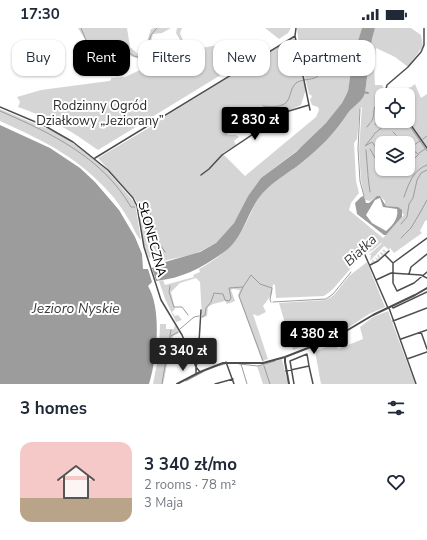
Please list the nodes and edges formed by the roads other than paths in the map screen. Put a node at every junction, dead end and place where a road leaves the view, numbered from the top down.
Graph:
1 (296, 28) edge
2 (424, 28) edge
3 (295, 36) junction
4 (386, 88) edge
5 (309, 104) junction
6 (0, 107) edge
7 (310, 110) dead end
8 (413, 128) edge
9 (427, 148) edge
10 (95, 158) junction
11 (201, 175) dead end
12 (427, 238) edge
13 (389, 251) dead end
14 (427, 254) edge
15 (385, 255) junction
16 (366, 256) dead end
17 (393, 263) junction
18 (370, 265) junction
19 (427, 272) edge
20 (393, 273) junction
21 (409, 274) junction
22 (424, 275) junction
23 (427, 278) edge
24 (376, 280) junction
25 (427, 288) edge
26 (425, 291) edge
27 (389, 307) junction
28 (427, 308) edge
29 (201, 310) dead end
30 (393, 321) junction
31 (427, 330) edge
32 (421, 332) junction
33 (400, 339) junction
34 (427, 350) edge
35 (285, 357) junction
36 (407, 359) junction
37 (226, 362) junction
38 (310, 366) junction
39 (196, 367) junction
40 (292, 370) junction
41 (286, 371) junction
42 (200, 372) junction
43 (196, 373) junction
44 (232, 379) junction
45 (222, 383) edge
46 (177, 384) edge
47 (215, 384) edge
48 (234, 384) edge
49 (289, 384) edge
50 (294, 384) edge
51 (313, 384) edge
52 (416, 384) edge

1 - 3 street
2 - 4 street
3 - 5 street
3 - 10 street
5 - 7 street
5 - 11 street
6 - 10 street, SŁONECZNA
8 - 9 street
10 - 39 street, SŁONECZNA
12 - 17 street
13 - 15 street
14 - 21 street
15 - 17 street
15 - 18 street
16 - 18 street
17 - 20 street
18 - 24 street
19 - 22 street
20 - 21 street
20 - 22 street
20 - 24 street
21 - 22 street
22 - 23 street
24 - 27 street
25 - 26 street
26 - 27 street
27 - 30 street
27 - 35 street
28 - 30 street
29 - 39 street
30 - 33 street
31 - 32 street
32 - 33 street
32 - 34 street
33 - 36 street
34 - 36 street
35 - 37 street
35 - 41 street
36 - 52 street
37 - 42 street
37 - 44 street
38 - 40 street
38 - 40 street
38 - 51 street
39 - 42 street, SŁONECZNA
39 - 43 street, SŁONECZNA
40 - 41 street
40 - 50 street
41 - 49 street
42 - 43 street
43 - 46 street
44 - 45 street
44 - 48 street
45 - 47 street

